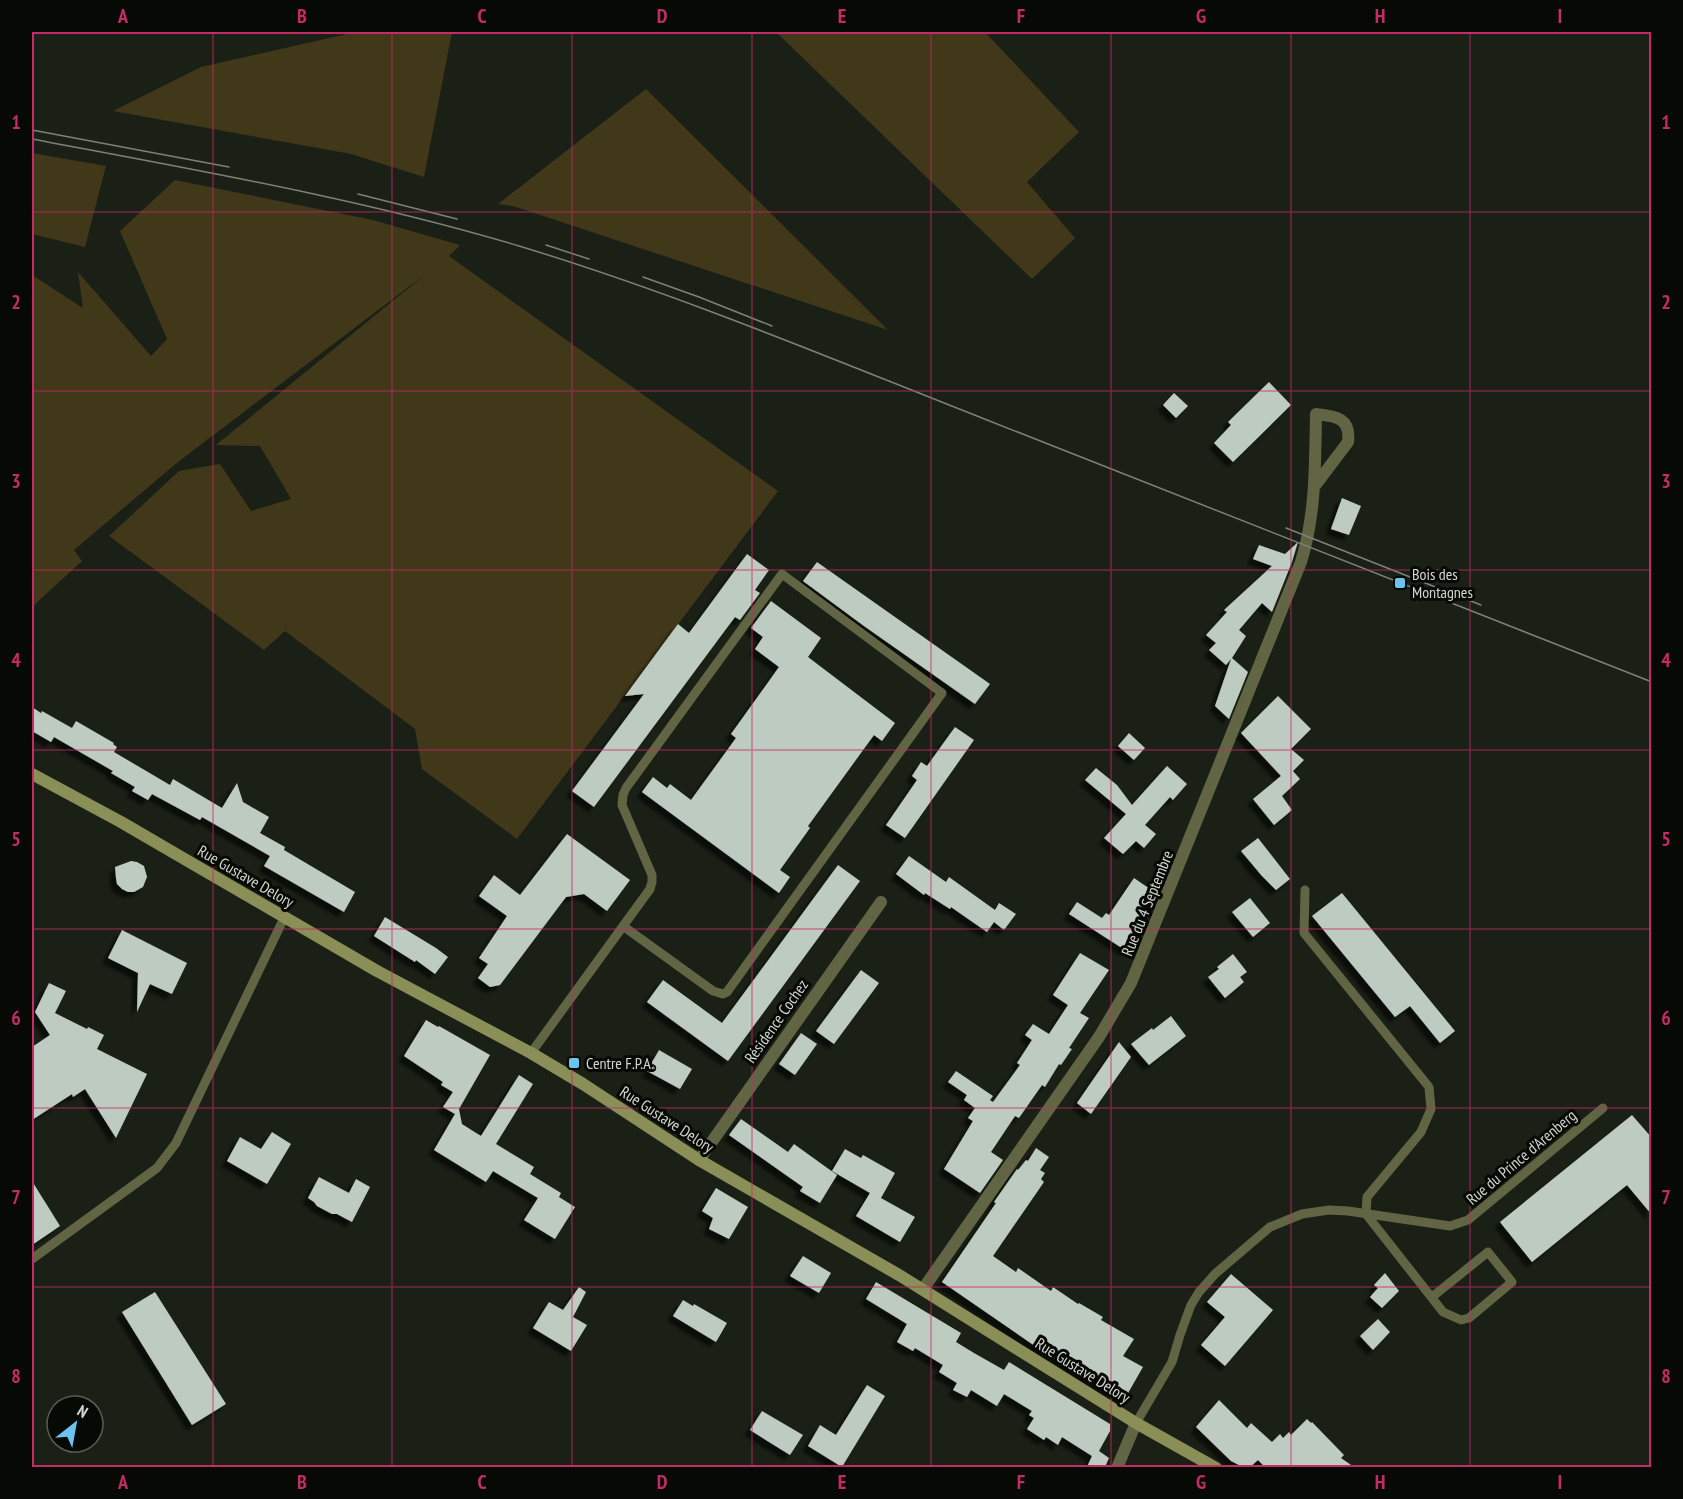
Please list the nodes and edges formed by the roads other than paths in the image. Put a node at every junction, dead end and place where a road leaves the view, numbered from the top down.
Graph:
1 (1314, 487) junction
2 (32, 774) edge
3 (1305, 890) dead end
4 (881, 902) dead end
5 (284, 918) junction
6 (623, 926) junction
7 (531, 1053) junction
8 (1603, 1108) dead end
9 (699, 1160) junction
10 (1366, 1214) junction
11 (32, 1259) edge
12 (923, 1289) junction
13 (1432, 1297) junction
14 (1136, 1423) junction
15 (1117, 1467) edge
16 (1216, 1467) edge

1 - 1 street, Rue du 4 Septembre
1 - 12 street, Rue du 4 Septembre
2 - 5 street, Rue Gustave Delory
3 - 10 lane
4 - 9 street, Résidence Cochez
5 - 7 street, Rue Gustave Delory
5 - 11 lane
6 - 6 lane
6 - 7 lane
7 - 9 street, Rue Gustave Delory
8 - 10 lane, Rue du Prince d'Arenberg
9 - 12 street, Rue Gustave Delory
10 - 13 lane
10 - 14 lane, Rue du Prince d'Arenberg
12 - 14 street, Rue Gustave Delory
13 - 13 lane
14 - 15 street
14 - 16 street, Rue Gustave Delory

